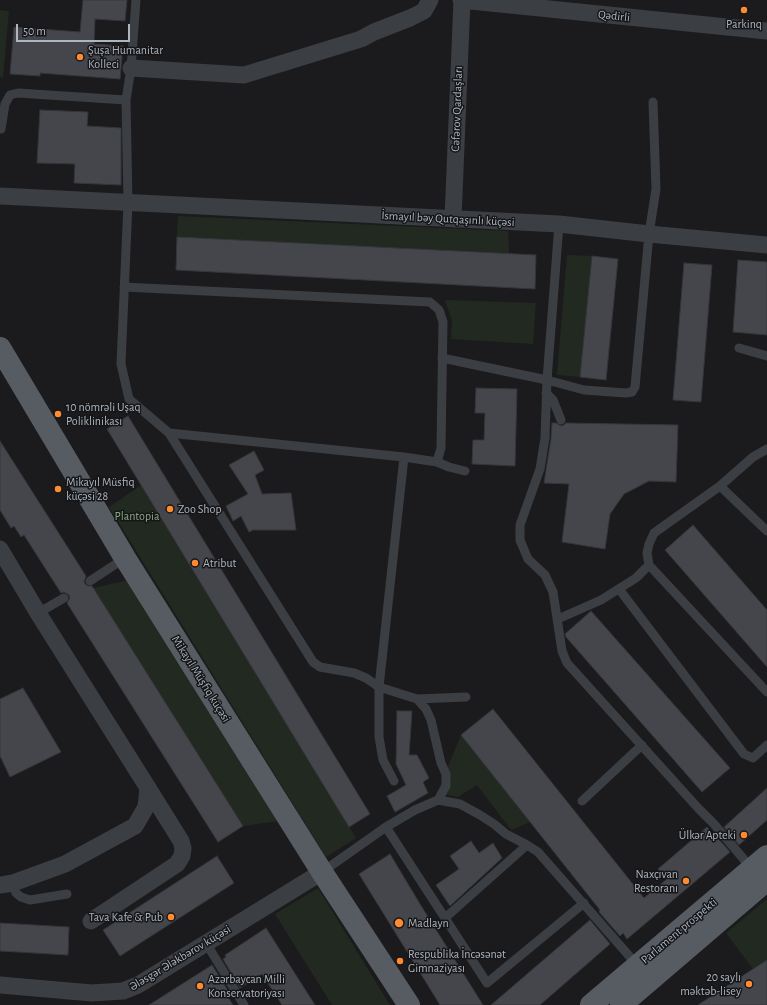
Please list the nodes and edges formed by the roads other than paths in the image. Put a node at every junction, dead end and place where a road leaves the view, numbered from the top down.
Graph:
1 (136, 0) edge
2 (430, 0) edge
3 (461, 0) edge
4 (767, 31) edge
5 (131, 68) junction
6 (126, 100) junction
7 (653, 102) dead end
8 (1, 129) edge
9 (0, 196) edge
10 (128, 203) junction
11 (453, 219) junction
12 (559, 224) junction
13 (650, 234) junction
14 (767, 245) edge
15 (124, 287) junction
16 (0, 348) edge
17 (739, 348) dead end
18 (767, 356) edge
19 (442, 358) junction
20 (547, 380) junction
21 (546, 393) junction
22 (561, 420) dead end
23 (169, 433) junction
24 (767, 449) edge
25 (404, 457) junction
26 (437, 462) junction
27 (465, 471) dead end
28 (720, 486) junction
29 (767, 531) edge
30 (0, 549) edge
31 (124, 558) junction
32 (649, 565) junction
33 (90, 582) dead end
34 (619, 589) junction
35 (64, 598) dead end
36 (38, 613) junction
37 (558, 619) junction
38 (379, 687) junction
39 (767, 692) edge
40 (466, 697) dead end
41 (417, 699) junction
42 (642, 745) junction
43 (767, 745) edge
44 (394, 781) dead end
45 (148, 788) junction
46 (438, 800) junction
47 (582, 801) dead end
48 (386, 828) junction
49 (527, 844) junction
50 (762, 869) edge
51 (322, 872) junction
52 (6, 884) edge
53 (68, 894) dead end
54 (584, 903) junction
55 (445, 918) junction
56 (91, 921) dead end
57 (206, 943) junction
58 (638, 966) junction
59 (0, 985) edge
60 (626, 1003) edge
61 (244, 1005) edge
62 (409, 1005) edge
63 (591, 1005) edge

1 - 5 lane
2 - 5 street
3 - 4 street, Qədirli
3 - 11 street, Cəfərov Qardaşları
5 - 6 lane
6 - 8 lane
6 - 10 lane
7 - 13 lane
9 - 10 street, İsmayıl bəy Qutqaşınlı küçəsi
10 - 11 street, İsmayıl bəy Qutqaşınlı küçəsi
10 - 15 lane
11 - 12 street, İsmayıl bəy Qutqaşınlı küçəsi
12 - 13 street, İsmayıl bəy Qutqaşınlı küçəsi
12 - 20 lane
13 - 14 street, İsmayıl bəy Qutqaşınlı küçəsi
13 - 20 lane
15 - 19 lane
15 - 23 lane
16 - 31 main road, Mikayıl Müşfiq küçəsi
17 - 18 lane
19 - 20 lane
19 - 26 lane
20 - 21 lane
21 - 22 lane
21 - 37 lane
23 - 25 lane
23 - 38 lane
24 - 28 lane
25 - 26 lane
25 - 38 lane
26 - 27 lane
28 - 29 lane
28 - 32 lane
30 - 36 street
31 - 33 lane
31 - 51 main road, Mikayıl Müşfiq küçəsi
32 - 34 lane
32 - 39 lane
34 - 37 lane
34 - 43 lane
35 - 36 lane
36 - 45 street
37 - 42 lane
38 - 41 lane
38 - 44 lane
40 - 41 lane
41 - 46 lane
42 - 47 lane
42 - 50 lane
45 - 52 street
45 - 56 street
46 - 48 lane
46 - 49 lane
48 - 51 lane
48 - 55 lane
49 - 54 lane
49 - 55 lane
50 - 58 main road, Parlament prospekti
50 - 60 main road, Parlament prospekti
51 - 57 street, Ələsgər Ələkbərov küçəsi
51 - 62 main road, Mikayıl Müşfiq küçəsi
52 - 53 lane
54 - 55 lane
54 - 58 lane
57 - 59 street, Ələsgər Ələkbərov küçəsi
57 - 61 lane
58 - 63 main road, Parlament prospekti

